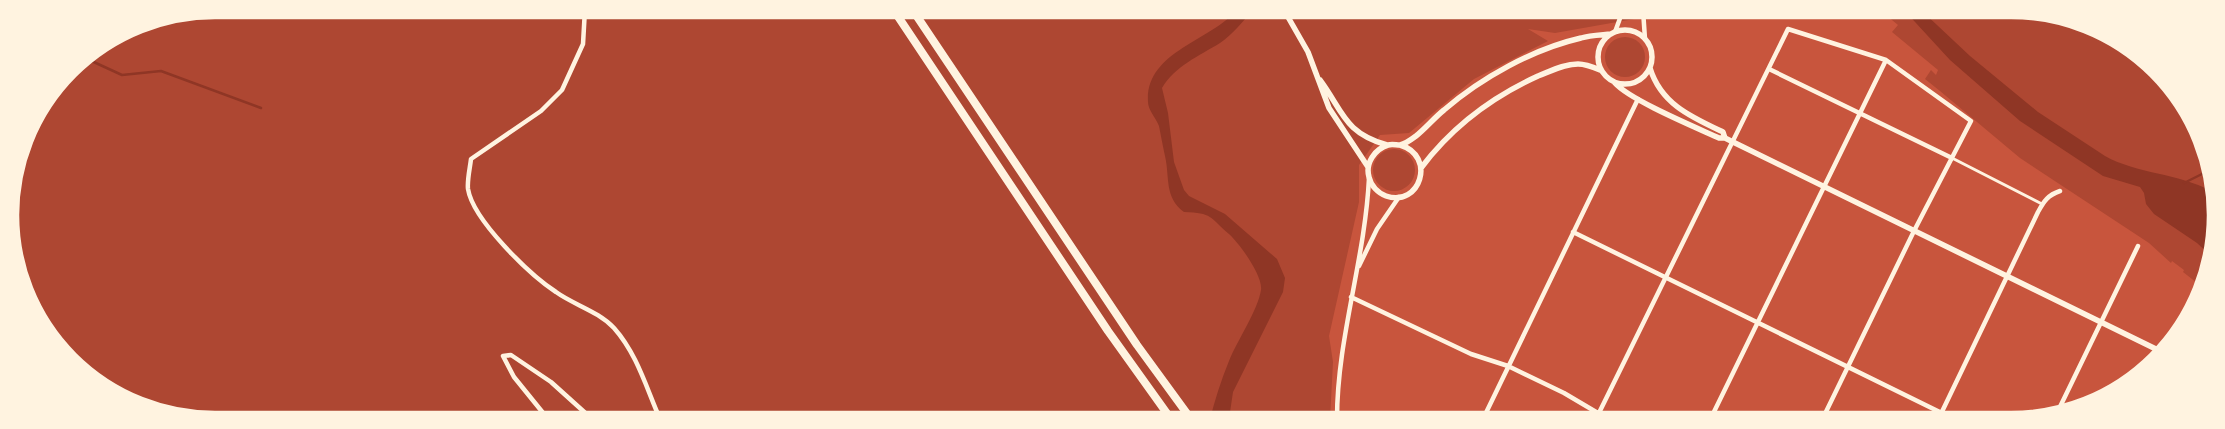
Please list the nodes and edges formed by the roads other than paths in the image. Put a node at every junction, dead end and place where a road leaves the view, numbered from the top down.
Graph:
1 (584, 18) edge
2 (899, 18) edge
3 (918, 18) edge
4 (1289, 18) edge
5 (1620, 18) edge
6 (1644, 18) edge
7 (1613, 33) junction
8 (1645, 39) junction
9 (1886, 60) junction
10 (1650, 68) junction
11 (1600, 70) junction
12 (1769, 70) junction
13 (1318, 78) junction
14 (1616, 83) junction
15 (1638, 98) junction
16 (1860, 112) junction
17 (1725, 138) junction
18 (1733, 142) junction
19 (1387, 145) junction
20 (1400, 145) junction
21 (1952, 158) junction
22 (1368, 167) junction
23 (1421, 168) junction
24 (1369, 177) junction
25 (1824, 186) junction
26 (2060, 191) dead end
27 (1399, 197) junction
28 (2042, 204) junction
29 (1914, 231) junction
30 (1573, 232) junction
31 (2138, 246) dead end
32 (1358, 268) junction
33 (2008, 276) junction
34 (1666, 278) junction
35 (1351, 297) junction
36 (1757, 322) junction
37 (2101, 322) junction
38 (2155, 349) edge
39 (1508, 366) junction
40 (1848, 367) junction
41 (2061, 405) edge
42 (542, 412) edge
43 (584, 412) edge
44 (657, 412) edge
45 (1166, 412) edge
46 (1186, 412) edge
47 (1337, 412) edge
48 (1486, 412) edge
49 (1596, 412) edge
50 (1600, 412) edge
51 (1714, 412) edge
52 (1826, 412) edge
53 (1940, 412) edge
54 (1942, 412) edge

1 - 44 street
2 - 45 highway
3 - 46 highway
4 - 13 street
5 - 7 street
6 - 8 street
7 - 8 street
7 - 11 street
7 - 20 street
8 - 10 street
9 - 12 street
9 - 16 street
9 - 21 street
10 - 14 street
10 - 17 street
11 - 14 street
11 - 23 street
12 - 16 street
12 - 18 street
13 - 19 street
13 - 22 street
14 - 15 street
15 - 17 street
15 - 30 street
16 - 21 street
16 - 25 street
17 - 18 street
18 - 25 street
18 - 34 street
19 - 20 street
19 - 22 street
20 - 23 street
21 - 28 street
21 - 29 street
22 - 24 street
23 - 27 street
24 - 27 street
24 - 32 street
25 - 29 street
25 - 36 street
26 - 28 street
27 - 32 street
28 - 33 street
29 - 33 street
29 - 40 street
30 - 34 street
30 - 39 street
31 - 37 street
32 - 35 street
33 - 37 street
33 - 54 street
34 - 36 street
34 - 50 street
35 - 39 street
35 - 47 street
36 - 40 street
36 - 51 street
37 - 38 street
37 - 41 street
39 - 48 street
39 - 49 street
40 - 52 street
40 - 53 street
42 - 43 street

